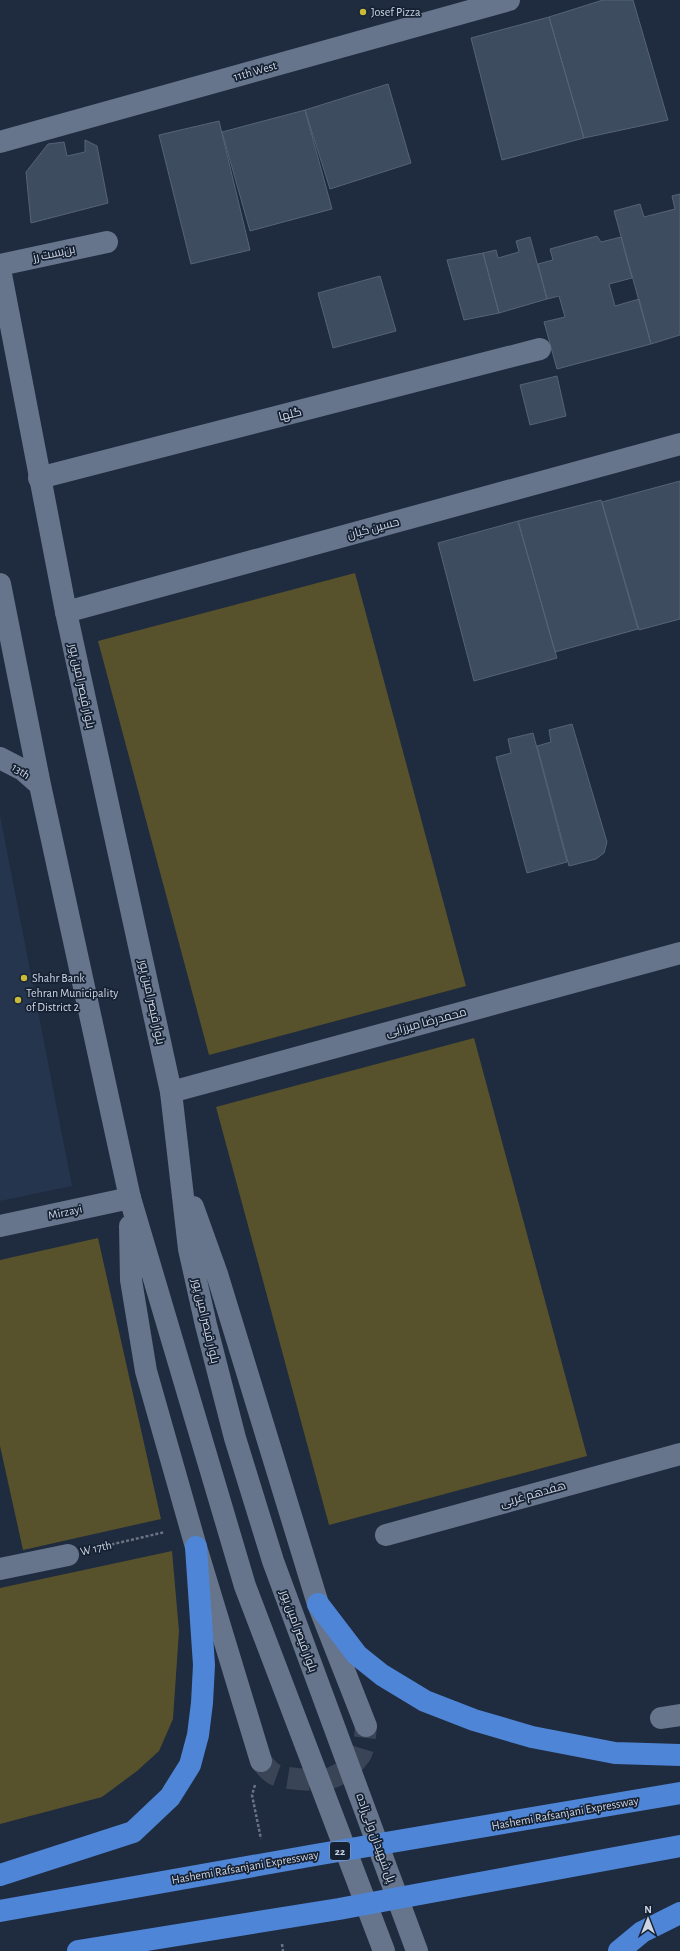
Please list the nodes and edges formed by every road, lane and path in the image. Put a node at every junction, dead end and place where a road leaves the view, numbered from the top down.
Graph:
1 (509, 0) edge
2 (0, 142) edge
3 (107, 242) dead end
4 (0, 265) edge
5 (0, 269) edge
6 (540, 349) dead end
7 (680, 444) edge
8 (39, 478) junction
9 (0, 584) edge
10 (66, 612) junction
11 (0, 758) edge
12 (40, 785) junction
13 (680, 953) edge
14 (171, 1092) junction
15 (181, 1174) junction
16 (130, 1198) junction
17 (0, 1226) edge
18 (680, 1454) edge
19 (191, 1526) junction
20 (386, 1535) dead end
21 (196, 1547) junction
22 (68, 1555) joint
23 (0, 1569) edge
24 (318, 1604) junction
25 (334, 1725) joint
26 (366, 1726) tunnel mouth
27 (680, 1756) edge
28 (261, 1761) tunnel mouth
29 (680, 1793) edge
30 (680, 1846) edge
31 (0, 1875) edge
32 (0, 1911) edge
33 (680, 1912) edge
34 (78, 1951) edge
35 (384, 1951) edge
36 (417, 1951) edge
37 (619, 1951) edge

1 - 2 main road, 11th West
3 - 4 main road, بن‌بست رز
5 - 8 main road, بلوار قیصر امین پور
6 - 8 main road, گلها
7 - 10 main road, حسین کیان
8 - 10 main road, بلوار قیصر امین پور
9 - 12 main road
10 - 14 main road, بلوار قیصر امین پور
11 - 12 main road, 13th
12 - 16 main road
13 - 14 main road, محمدرضا میرزایی
14 - 15 main road, بلوار قیصر امین پور
15 - 24 main road
15 - 25 main road, بلوار قیصر امین پور
16 - 17 main road, Mirzayi
16 - 19 main road
16 - 35 main road
18 - 20 main road, هفدهم غربی
19 - 21 main road
19 - 22 path, W 17th
21 - 28 main road
21 - 31 highway
22 - 23 main road, W 17th
24 - 26 main road
24 - 27 highway
25 - 36 main road, پل شهیدان ولی‌زاده
29 - 32 highway, Hashemi Rafsanjani Expressway / 22
30 - 34 highway
33 - 37 highway

